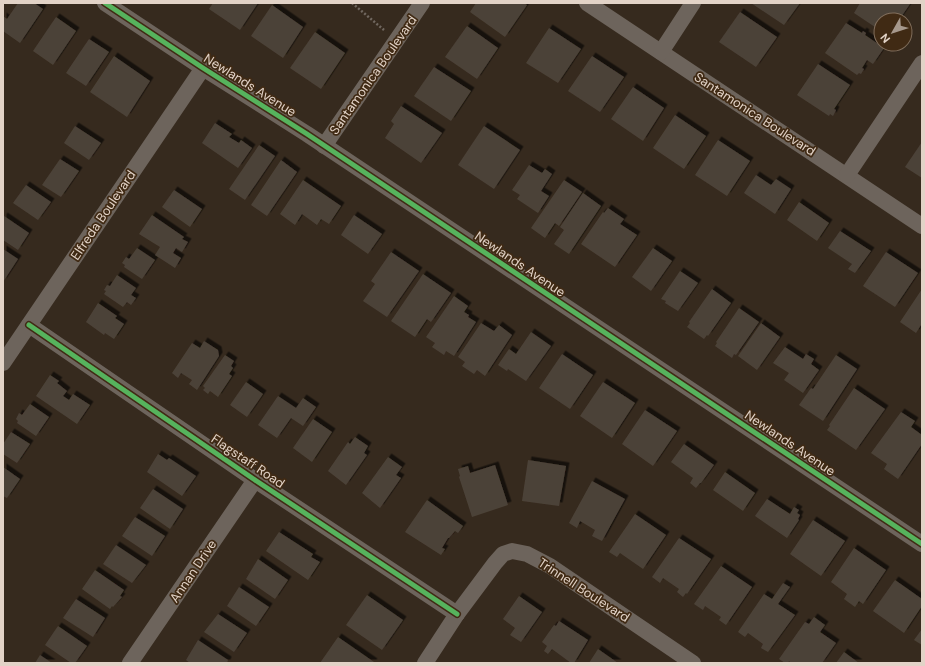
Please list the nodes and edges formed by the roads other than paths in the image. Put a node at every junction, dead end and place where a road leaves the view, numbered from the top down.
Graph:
1 (106, 3) edge
2 (422, 3) edge
3 (587, 3) edge
4 (693, 3) edge
5 (661, 52) junction
6 (922, 63) edge
7 (202, 68) junction
8 (324, 146) junction
9 (847, 175) junction
10 (922, 226) edge
11 (29, 325) junction
12 (3, 363) edge
13 (255, 480) junction
14 (922, 544) edge
15 (457, 614) junction
16 (130, 663) edge
17 (425, 663) edge
18 (693, 663) edge

1 - 7 street, Newlands Avenue
2 - 8 street, Santamonica Boulevard
3 - 5 street, Santamonica Boulevard
4 - 5 street
5 - 9 street, Santamonica Boulevard
6 - 9 street
7 - 8 street, Newlands Avenue
7 - 11 street, Elfreda Boulevard
8 - 14 street, Newlands Avenue
9 - 10 street, Santamonica Boulevard
11 - 12 street, Elfreda Boulevard
11 - 13 street, Flagstaff Road
13 - 15 street, Flagstaff Road
13 - 16 street, Annan Drive
15 - 17 street, Trinnell Boulevard
15 - 18 street, Trinnell Boulevard

